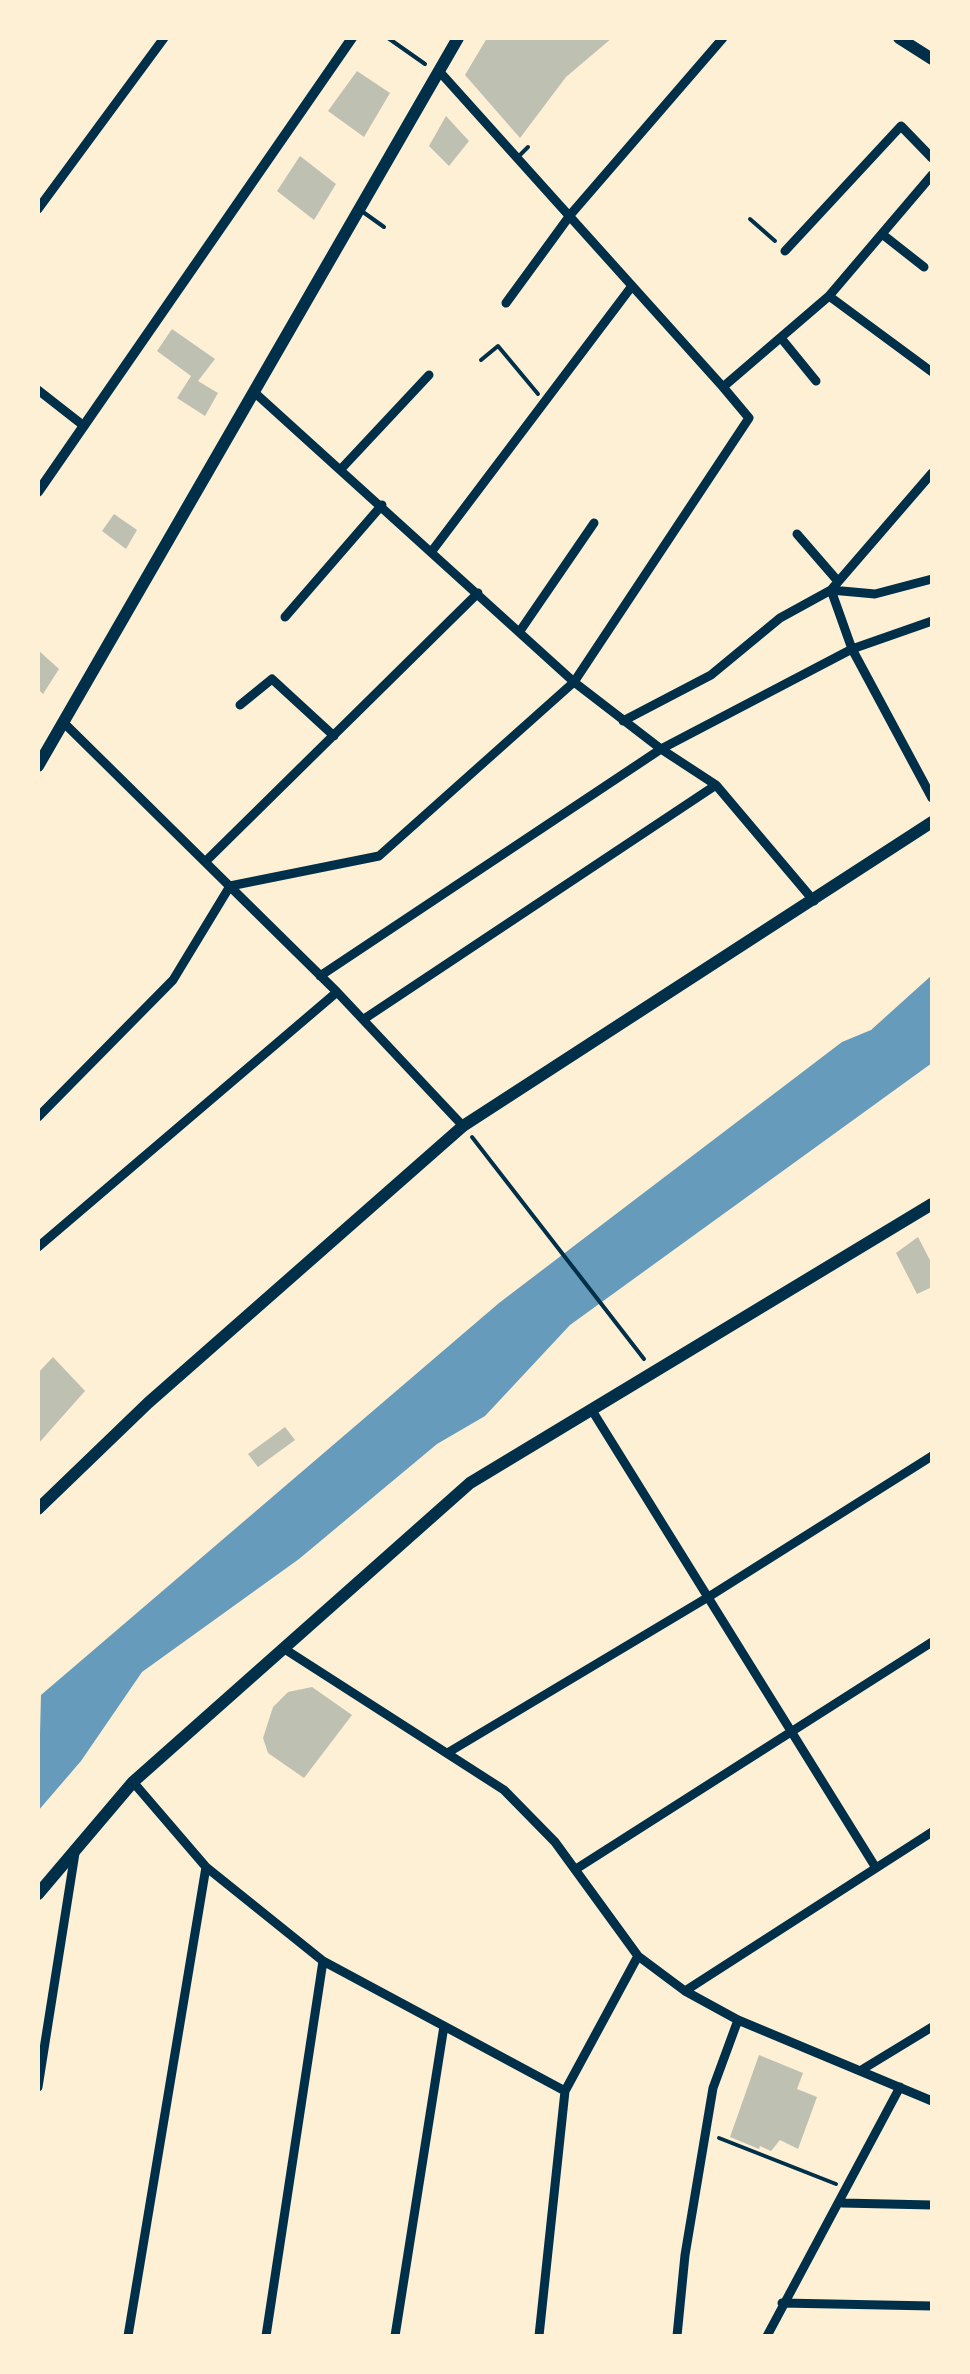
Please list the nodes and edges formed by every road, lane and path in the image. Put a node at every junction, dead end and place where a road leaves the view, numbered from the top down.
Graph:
1 (164, 38) edge
2 (352, 38) edge
3 (388, 38) edge
4 (458, 38) edge
5 (723, 38) edge
6 (898, 38) edge
7 (414, 57) dead end
8 (932, 58) edge
9 (439, 71) junction
10 (528, 147) dead end
11 (518, 157) junction
12 (932, 158) edge
13 (932, 174) edge
14 (38, 209) edge
15 (359, 210) junction
16 (571, 214) junction
17 (750, 218) dead end
18 (384, 227) dead end
19 (882, 234) junction
20 (786, 251) joint
21 (924, 267) dead end
22 (632, 286) junction
23 (829, 296) junction
24 (506, 303) dead end
25 (781, 338) junction
26 (480, 360) dead end
27 (932, 372) edge
28 (429, 375) dead end
29 (816, 381) dead end
30 (723, 388) junction
31 (38, 390) edge
32 (254, 392) junction
33 (544, 403) junction
34 (84, 426) junction
35 (341, 469) junction
36 (932, 473) edge
37 (38, 492) edge
38 (382, 505) junction
39 (594, 523) dead end
40 (797, 534) dead end
41 (432, 551) junction
42 (836, 579) junction
43 (932, 579) edge
44 (831, 590) junction
45 (478, 594) junction
46 (285, 618) dead end
47 (932, 622) edge
48 (520, 631) junction
49 (852, 649) junction
50 (574, 682) junction
51 (240, 706) dead end
52 (623, 720) junction
53 (63, 722) junction
54 (334, 736) junction
55 (661, 750) junction
56 (38, 766) edge
57 (716, 784) junction
58 (932, 798) edge
59 (932, 822) edge
60 (205, 862) junction
61 (230, 886) junction
62 (814, 900) junction
63 (320, 976) junction
64 (336, 992) junction
65 (364, 1019) junction
66 (38, 1117) edge
67 (463, 1126) junction
68 (932, 1204) edge
69 (38, 1247) edge
70 (656, 1373) junction
71 (593, 1412) junction
72 (932, 1456) edge
73 (38, 1509) edge
74 (710, 1596) junction
75 (932, 1642) edge
76 (283, 1648) junction
77 (795, 1734) junction
78 (449, 1752) junction
79 (134, 1782) junction
80 (932, 1832) edge
81 (76, 1844) junction
82 (206, 1867) junction
83 (876, 1868) junction
84 (576, 1869) junction
85 (38, 1894) edge
86 (638, 1956) junction
87 (323, 1961) junction
88 (685, 1991) junction
89 (738, 2020) junction
90 (444, 2026) junction
91 (932, 2027) edge
92 (863, 2069) junction
93 (38, 2087) edge
94 (900, 2087) junction
95 (565, 2091) junction
96 (932, 2101) edge
97 (705, 2133) junction
98 (849, 2189) junction
99 (842, 2203) junction
100 (932, 2205) edge
101 (782, 2303) junction
102 (932, 2306) edge
103 (128, 2336) edge
104 (266, 2336) edge
105 (395, 2336) edge
106 (539, 2336) edge
107 (677, 2336) edge
108 (767, 2336) edge

1 - 14 street
2 - 34 street
3 - 7 path
4 - 9 main road
5 - 16 street
6 - 8 main road
9 - 11 street
9 - 15 main road
10 - 11 lane
11 - 16 street
12 - 20 street
13 - 19 street
15 - 18 lane
15 - 32 main road
16 - 22 street
16 - 24 street
17 - 20 path
19 - 21 street
19 - 23 street
22 - 30 street
22 - 33 street
23 - 25 street
23 - 27 street
25 - 29 street
25 - 30 street
26 - 33 path
28 - 35 street
30 - 50 street
31 - 34 street
32 - 35 street
32 - 53 main road
33 - 41 street
34 - 37 street
35 - 38 street
36 - 42 street
38 - 41 street
38 - 46 street
39 - 48 street
40 - 42 street
41 - 45 street
42 - 44 street
43 - 44 street
44 - 49 street
44 - 52 street
45 - 48 street
45 - 54 street
47 - 49 street
48 - 50 street
49 - 55 street
49 - 58 street
50 - 52 street
50 - 61 street
51 - 54 street
52 - 55 street
53 - 56 main road
53 - 60 street
54 - 60 street
55 - 57 street
55 - 63 street
57 - 62 street
57 - 65 street
59 - 62 main road
60 - 61 street
61 - 63 street
61 - 66 street
62 - 67 main road
63 - 64 street
64 - 65 street
64 - 69 street
65 - 67 street
67 - 70 path
67 - 73 main road
68 - 70 main road
70 - 71 main road
71 - 74 street
71 - 76 main road
72 - 74 street
74 - 77 street
74 - 78 street
75 - 77 street
76 - 78 street
76 - 79 main road
77 - 83 street
77 - 84 street
78 - 84 street
79 - 81 main road
79 - 82 street
80 - 83 street
81 - 85 main road
81 - 93 street
82 - 87 street
82 - 103 street
83 - 88 street
84 - 86 street
86 - 88 street
86 - 95 street
87 - 90 street
87 - 104 street
88 - 89 street
89 - 92 street
89 - 97 street
90 - 95 street
90 - 105 street
91 - 92 street
92 - 94 street
94 - 96 street
94 - 98 street
95 - 106 street
97 - 98 path
97 - 107 street
98 - 99 street
99 - 100 street
99 - 101 street
101 - 102 street
101 - 108 street

